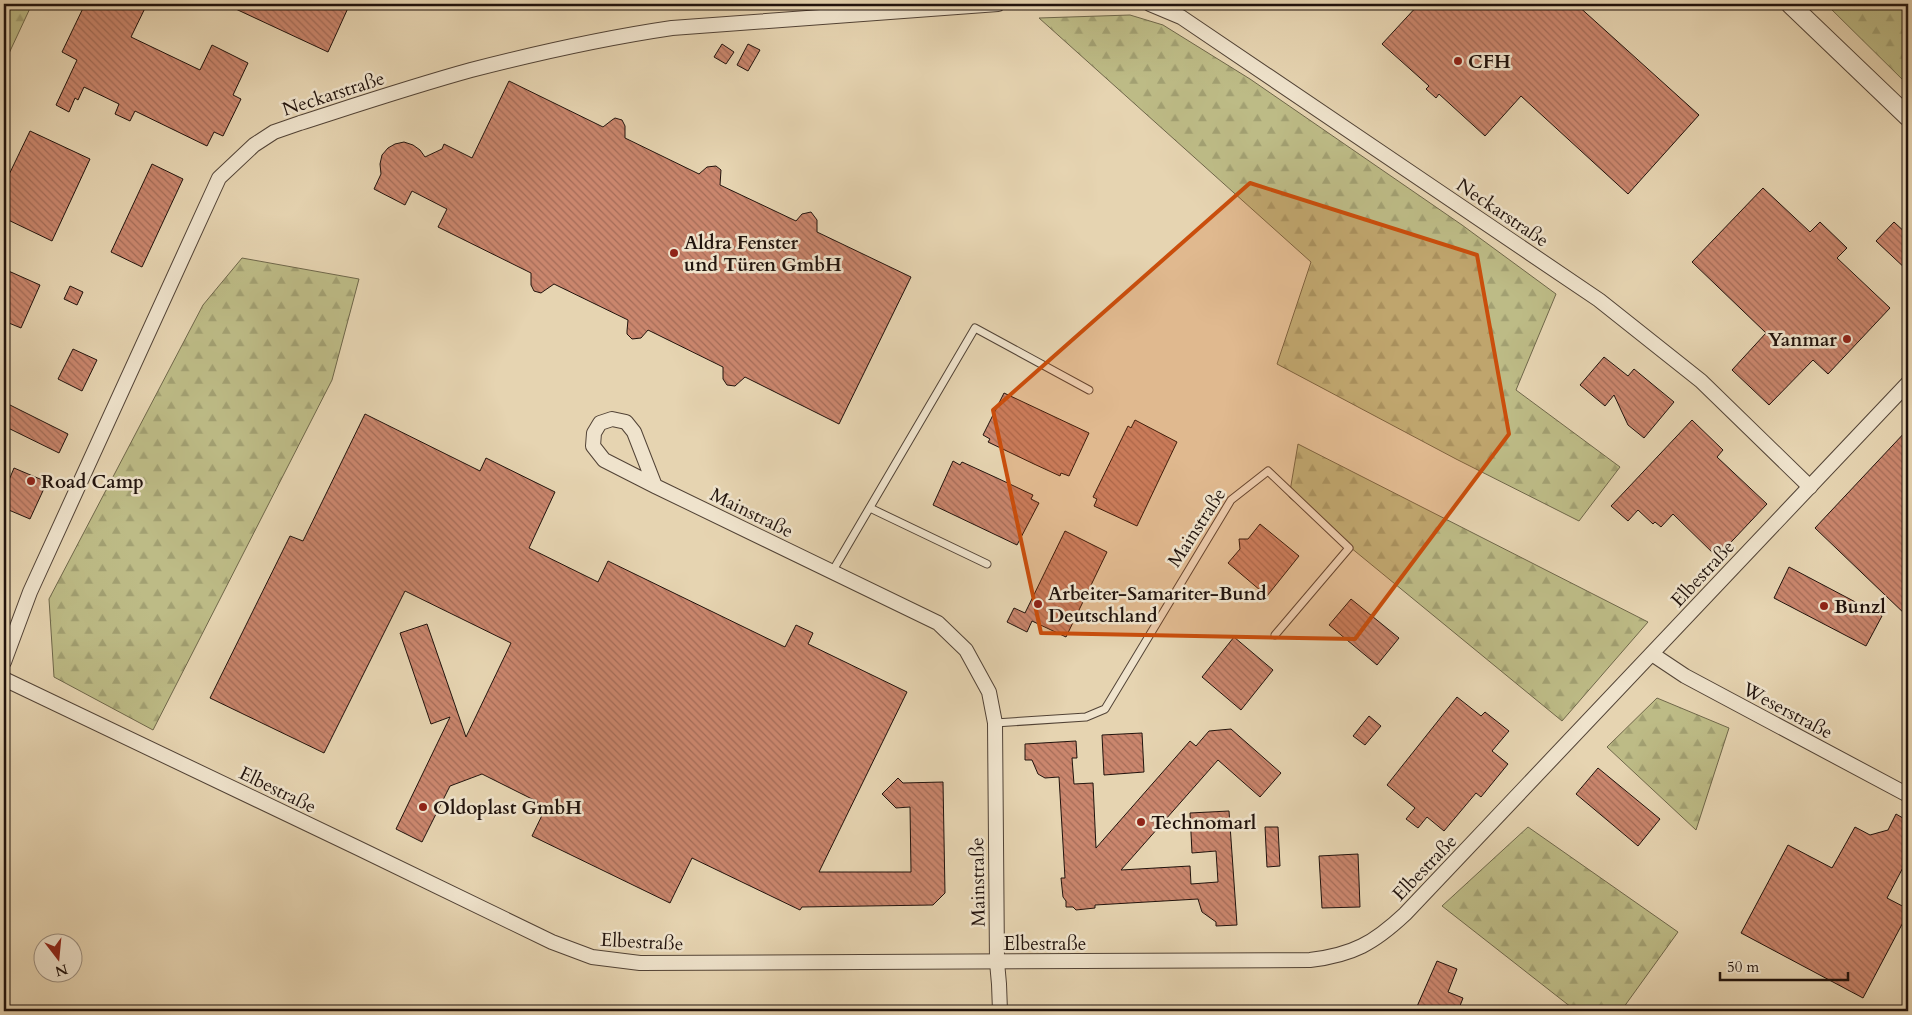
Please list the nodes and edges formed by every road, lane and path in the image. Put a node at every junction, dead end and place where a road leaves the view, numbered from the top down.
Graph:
1 (998, 4) edge
2 (1150, 4) edge
3 (1790, 4) edge
4 (1908, 117) edge
5 (1908, 383) edge
6 (1088, 390) dead end
7 (655, 486) junction
8 (1810, 487) junction
9 (870, 508) junction
10 (987, 564) dead end
11 (832, 572) junction
12 (1275, 635) dead end
13 (1652, 654) junction
14 (4, 662) edge
15 (4, 679) edge
16 (995, 723) junction
17 (1908, 795) edge
18 (996, 962) junction
19 (1000, 1011) edge

1 - 14 street, Neckarstraße
2 - 8 street, Neckarstraße
3 - 4 street
5 - 8 street, Elbestraße
6 - 9 lane
7 - 7 street, Mainstraße
7 - 11 street, Mainstraße
8 - 13 street, Elbestraße
9 - 10 lane
9 - 11 lane
11 - 16 street, Mainstraße
12 - 16 lane, Mainstraße
13 - 17 street, Weserstraße
13 - 18 street, Elbestraße
15 - 18 street, Elbestraße
16 - 18 street, Mainstraße
18 - 19 street, Mainstraße

